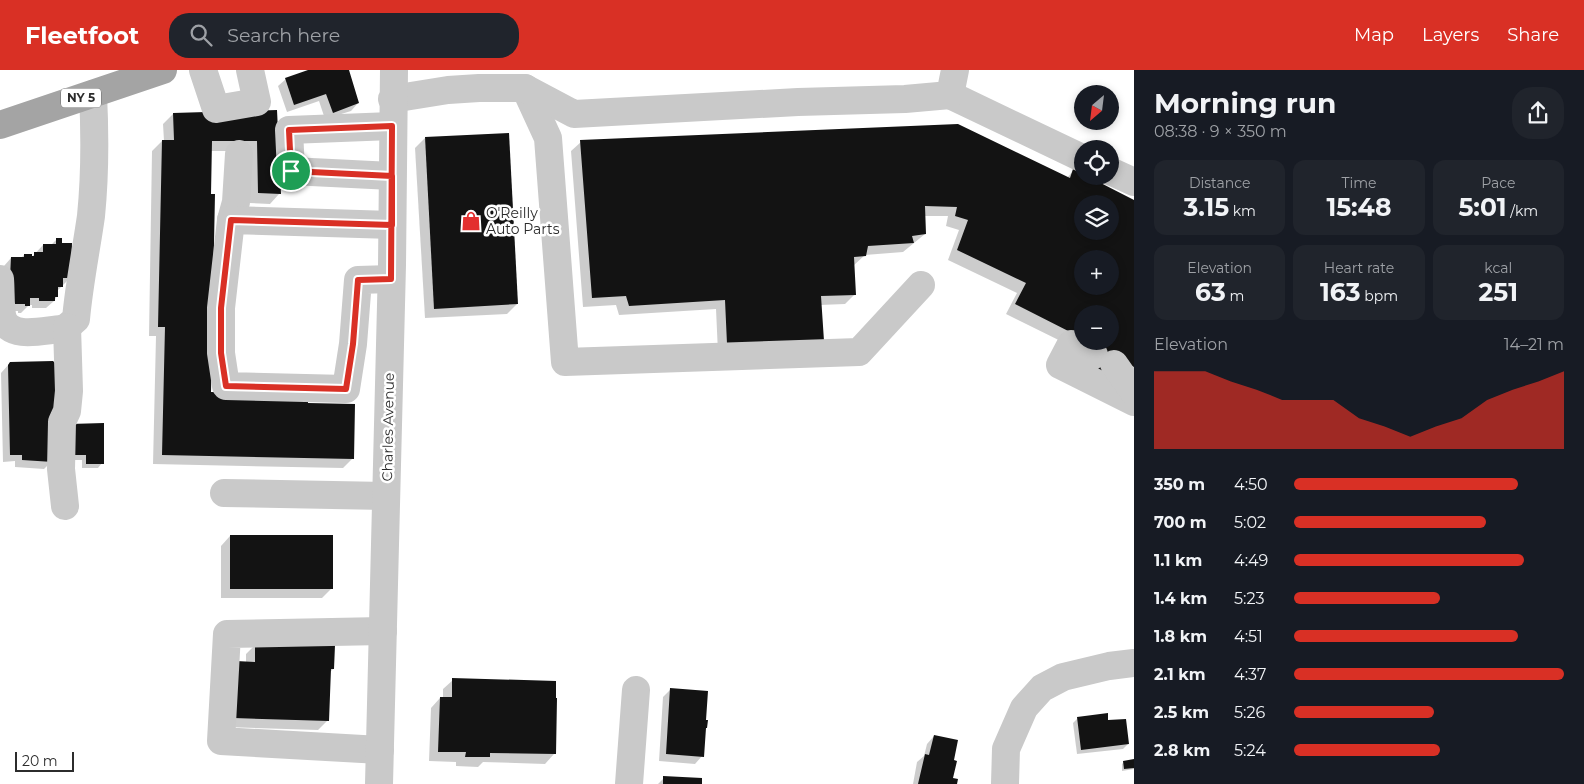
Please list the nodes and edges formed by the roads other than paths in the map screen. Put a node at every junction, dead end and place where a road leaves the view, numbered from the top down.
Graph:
1 (163, 70) edge
2 (203, 70) edge
3 (250, 70) edge
4 (394, 70) edge
5 (953, 83) edge
6 (526, 88) junction
7 (93, 94) junction
8 (392, 99) junction
9 (0, 125) edge
10 (392, 126) junction
11 (1074, 153) edge
12 (239, 154) dead end
13 (1119, 175) edge
14 (392, 176) junction
15 (1134, 182) edge
16 (231, 220) junction
17 (392, 225) junction
18 (0, 279) edge
19 (391, 279) junction
20 (921, 285) dead end
21 (67, 327) junction
22 (1134, 392) edge
23 (1134, 402) edge
24 (224, 492) dead end
25 (386, 496) junction
26 (65, 506) dead end
27 (383, 631) junction
28 (1134, 664) edge
29 (636, 690) dead end
30 (380, 750) junction
31 (379, 784) edge
32 (629, 784) edge
33 (1005, 784) edge

1 - 7 main road, NY 5
2 - 3 street
4 - 8 street, Charles Avenue
5 - 6 street
5 - 11 street
6 - 8 street
6 - 20 street
7 - 9 main road, NY 5
7 - 21 street
8 - 10 street, Charles Avenue
10 - 14 street, Charles Avenue
10 - 14 street
12 - 16 street
13 - 15 street
14 - 17 street, Charles Avenue
16 - 17 street
16 - 19 street
17 - 19 street, Charles Avenue
18 - 21 street
19 - 25 street, Charles Avenue
21 - 26 street
22 - 23 street
24 - 25 street
25 - 27 street, Charles Avenue
27 - 30 street, Charles Avenue
27 - 30 street
28 - 33 street
29 - 32 street
30 - 31 street, Charles Avenue

